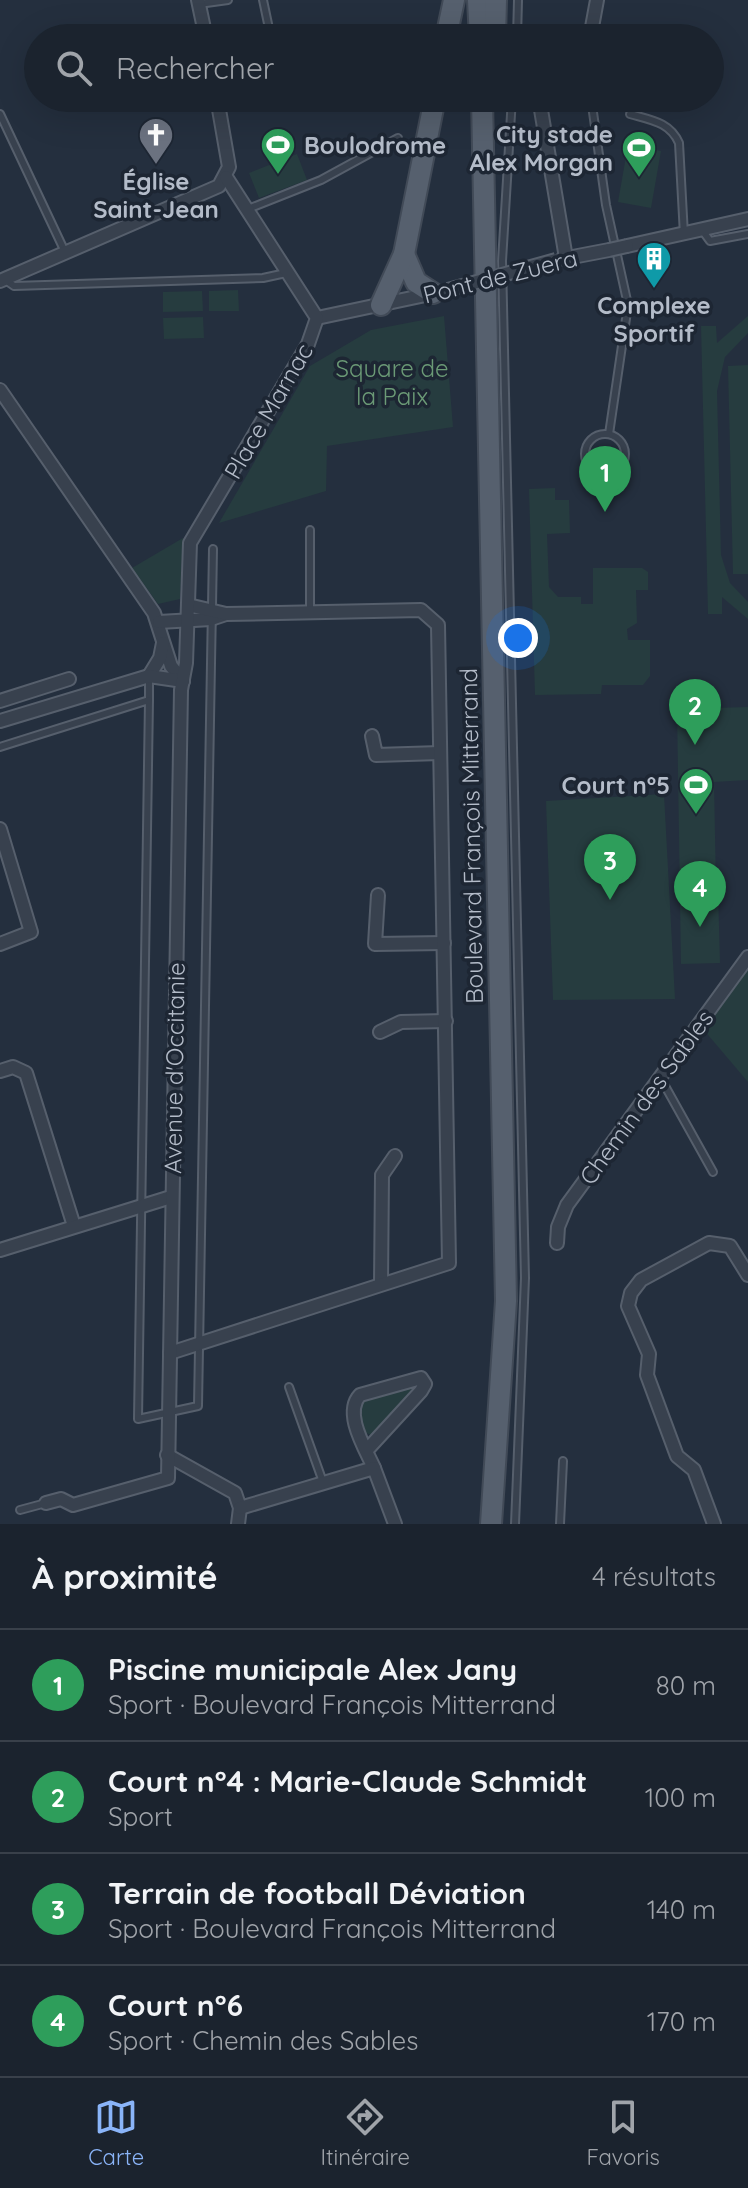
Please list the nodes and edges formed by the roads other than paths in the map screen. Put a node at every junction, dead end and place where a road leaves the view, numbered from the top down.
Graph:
1 (228, 0) edge
2 (263, 0) edge
3 (454, 0) edge
4 (478, 0) edge
5 (496, 0) edge
6 (518, 0) edge
7 (597, 0) edge
8 (198, 2) edge
9 (203, 24) edge
10 (268, 24) edge
11 (449, 24) edge
12 (479, 24) edge
13 (495, 24) edge
14 (517, 24) edge
15 (595, 24) edge
16 (219, 112) edge
17 (432, 112) edge
18 (483, 112) edge
19 (490, 112) edge
20 (511, 112) edge
21 (541, 112) edge
22 (590, 112) edge
23 (0, 114) edge
24 (630, 114) dead end
25 (398, 138) dead end
26 (484, 147) junction
27 (226, 177) junction
28 (248, 209) junction
29 (748, 219) edge
30 (702, 230) junction
31 (748, 234) edge
32 (684, 235) junction
33 (66, 254) junction
34 (404, 254) junction
35 (561, 259) junction
36 (289, 272) junction
37 (1, 280) edge
38 (441, 292) junction
39 (381, 305) junction
40 (317, 318) junction
41 (0, 390) edge
42 (609, 434) junction
43 (310, 530) dead end
44 (196, 532) joint
45 (213, 549) dead end
46 (188, 605) junction
47 (310, 613) junction
48 (211, 614) junction
49 (159, 622) junction
50 (188, 622) junction
51 (163, 643) junction
52 (149, 676) junction
53 (69, 679) dead end
54 (183, 681) junction
55 (149, 700) junction
56 (0, 701) edge
57 (0, 721) edge
58 (372, 736) dead end
59 (0, 747) edge
60 (440, 753) junction
61 (0, 829) edge
62 (378, 895) dead end
63 (444, 943) junction
64 (0, 944) edge
65 (748, 957) edge
66 (446, 1021) junction
67 (380, 1032) dead end
68 (0, 1071) edge
69 (660, 1077) junction
70 (395, 1156) dead end
71 (713, 1172) dead end
72 (171, 1197) junction
73 (143, 1204) junction
74 (74, 1226) junction
75 (557, 1243) dead end
76 (0, 1250) edge
77 (748, 1275) edge
78 (381, 1284) junction
79 (200, 1343) junction
80 (170, 1353) junction
81 (289, 1387) dead end
82 (168, 1415) junction
83 (366, 1451) junction
84 (167, 1455) junction
85 (563, 1461) dead end
86 (374, 1468) junction
87 (323, 1482) junction
88 (46, 1503) joint
89 (240, 1508) junction
90 (20, 1510) dead end
91 (238, 1524) edge
92 (395, 1524) edge
93 (494, 1524) edge
94 (515, 1524) edge
95 (560, 1524) edge
96 (714, 1524) edge

1 - 8 lane
2 - 10 lane
3 - 11 main road
4 - 12 main road
5 - 13 main road
6 - 14 lane
7 - 15 street
8 - 9 street
16 - 27 street
17 - 34 main road
18 - 26 main road, Boulevard François Mitterrand
19 - 26 main road, Boulevard François Mitterrand
20 - 94 lane
21 - 35 street
22 - 42 lane
23 - 33 lane
24 - 32 lane
25 - 28 lane
26 - 93 main road, Boulevard François Mitterrand
27 - 28 street, Place Marnac
27 - 33 street
28 - 36 street, Place Marnac
29 - 30 street
30 - 31 lane
30 - 32 street
32 - 35 street, Pont de Zuera, bridge
33 - 37 street
34 - 38 main road
34 - 39 main road
35 - 38 street, Pont de Zuera, bridge
36 - 37 lane
36 - 40 street, Place Marnac
38 - 39 street, Pont de Zuera
39 - 40 street, Pont de Zuera
40 - 44 street, Place Marnac
41 - 49 street, Avenue d'Occitanie
42 - 42 lane
43 - 47 lane
44 - 46 street, Avenue d'Occitanie
45 - 48 lane
46 - 48 street
46 - 50 street, Avenue d'Occitanie
47 - 48 street
47 - 60 street
48 - 50 street
48 - 79 lane
49 - 50 street
49 - 51 street, Avenue d'Occitanie
50 - 54 street, Avenue d'Occitanie
51 - 52 street
51 - 54 street, Avenue d'Occitanie
52 - 54 street
52 - 55 lane
52 - 57 street
53 - 56 street
54 - 72 street, Avenue d'Occitanie
55 - 59 lane
55 - 73 lane
58 - 60 street
60 - 63 street
61 - 64 street
62 - 63 street
63 - 66 street
65 - 69 street, Chemin des Sables
66 - 67 street
66 - 78 street
68 - 74 street
69 - 71 lane
69 - 75 street, Chemin des Sables
70 - 78 street
72 - 73 street
72 - 80 street, Avenue d'Occitanie
73 - 74 street
73 - 82 lane
74 - 76 street
77 - 96 street
78 - 79 street
79 - 80 street
79 - 82 lane
80 - 82 street, Avenue d'Occitanie
81 - 87 lane
82 - 84 street, Avenue d'Occitanie
83 - 83 street
83 - 86 street
84 - 88 street
84 - 89 street
85 - 95 lane
86 - 87 street
86 - 92 street
87 - 89 street
88 - 90 lane
89 - 91 street

